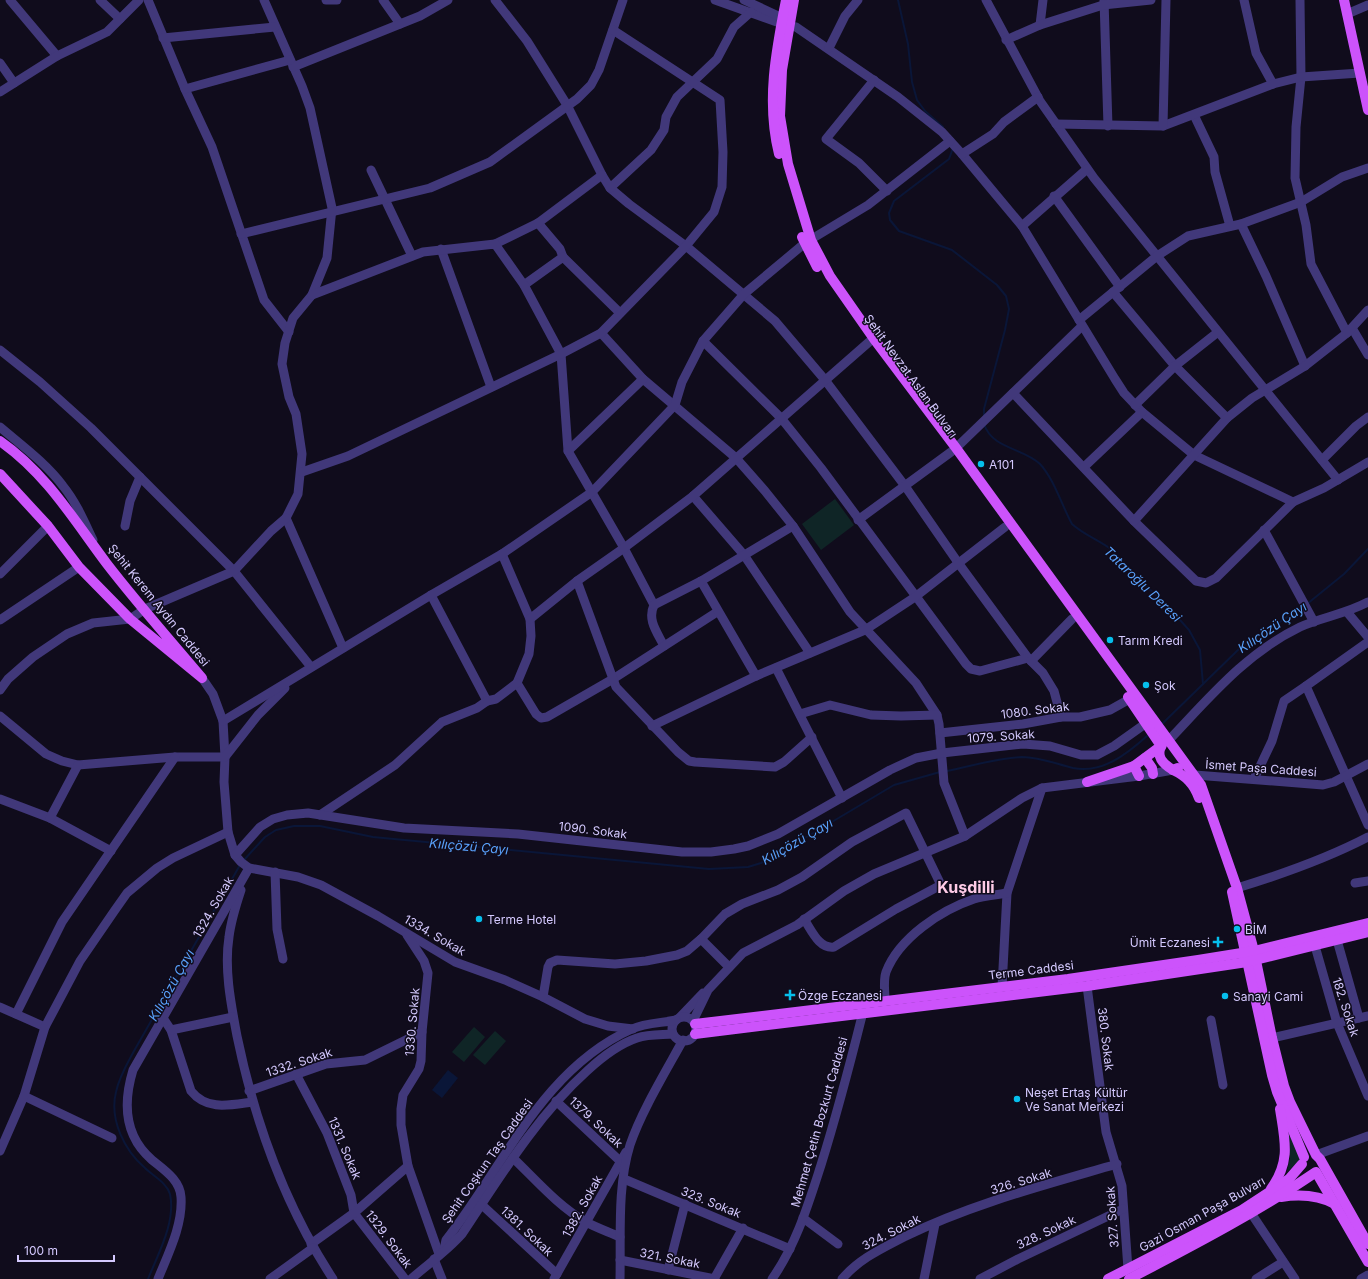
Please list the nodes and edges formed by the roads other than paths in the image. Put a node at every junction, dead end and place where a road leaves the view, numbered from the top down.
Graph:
1 (10, 0) edge
2 (100, 0) edge
3 (139, 0) edge
4 (148, 0) edge
5 (264, 0) edge
6 (326, 0) edge
7 (337, 0) edge
8 (383, 0) edge
9 (448, 0) edge
10 (495, 0) edge
11 (623, 0) edge
12 (715, 0) edge
13 (744, 0) edge
14 (786, 0) edge
15 (794, 0) edge
16 (858, 0) edge
17 (986, 0) edge
18 (1043, 0) edge
19 (1151, 0) edge
20 (1166, 0) edge
21 (1244, 0) edge
22 (1300, 0) edge
23 (1344, 0) edge
24 (1104, 2) edge
25 (1368, 5) edge
26 (751, 12) junction
27 (1347, 14) junction
28 (120, 19) junction
29 (787, 23) junction
30 (400, 24) junction
31 (1040, 24) junction
32 (275, 27) junction
33 (613, 30) junction
34 (163, 38) junction
35 (1006, 40) junction
36 (829, 48) junction
37 (57, 56) junction
38 (0, 63) edge
39 (291, 63) junction
40 (1360, 74) junction
41 (1301, 77) junction
42 (874, 80) junction
43 (692, 82) junction
44 (14, 83) junction
45 (1273, 84) junction
46 (185, 89) junction
47 (0, 92) edge
48 (1038, 98) junction
49 (567, 105) junction
50 (1368, 110) edge
51 (1194, 115) junction
52 (1056, 124) junction
53 (1108, 126) junction
54 (1164, 126) junction
55 (950, 141) junction
56 (962, 154) junction
57 (1087, 168) junction
58 (1368, 168) edge
59 (371, 170) dead end
60 (602, 175) junction
61 (610, 188) junction
62 (887, 192) junction
63 (1054, 196) junction
64 (383, 198) junction
65 (1301, 202) junction
66 (332, 213) junction
67 (538, 223) junction
68 (1241, 224) junction
69 (1022, 226) junction
70 (1230, 226) junction
71 (241, 234) junction
72 (808, 242) junction
73 (495, 244) junction
74 (686, 246) junction
75 (441, 249) junction
76 (412, 256) junction
77 (1157, 256) junction
78 (563, 257) junction
79 (524, 285) junction
80 (1116, 289) junction
81 (744, 294) junction
82 (312, 295) junction
83 (1368, 310) edge
84 (620, 313) junction
85 (1080, 323) junction
86 (1349, 330) junction
87 (289, 332) junction
88 (1218, 332) junction
89 (601, 333) junction
90 (703, 341) junction
91 (869, 342) junction
92 (0, 350) edge
93 (561, 354) junction
94 (1368, 355) edge
95 (1175, 366) junction
96 (1305, 366) junction
97 (643, 379) junction
98 (825, 380) junction
99 (491, 387) junction
100 (1266, 391) junction
101 (1013, 393) junction
102 (675, 405) junction
103 (1135, 405) junction
104 (1142, 412) junction
105 (1368, 417) edge
106 (781, 418) junction
107 (1227, 418) junction
108 (0, 427) edge
109 (0, 441) edge
110 (953, 450) junction
111 (568, 451) junction
112 (1194, 455) junction
113 (736, 458) junction
114 (1322, 460) junction
115 (1368, 462) edge
116 (1084, 467) junction
117 (302, 472) junction
118 (0, 474) edge
119 (140, 478) junction
120 (1338, 480) junction
121 (905, 486) junction
122 (592, 492) junction
123 (692, 496) junction
124 (1293, 502) junction
125 (286, 518) junction
126 (858, 520) junction
127 (1134, 521) junction
128 (48, 526) junction
129 (125, 526) dead end
130 (793, 526) junction
131 (1005, 527) junction
132 (1264, 530) junction
133 (624, 548) junction
134 (502, 554) junction
135 (101, 555) junction
136 (744, 555) junction
137 (959, 564) junction
138 (79, 567) junction
139 (2, 569) edge
140 (234, 571) junction
141 (577, 581) junction
142 (701, 581) junction
143 (431, 595) junction
144 (915, 597) junction
145 (1368, 602) edge
146 (654, 604) junction
147 (145, 609) junction
148 (717, 612) junction
149 (1347, 612) junction
150 (130, 619) junction
151 (530, 619) junction
152 (1072, 619) junction
153 (0, 620) edge
154 (1314, 622) junction
155 (865, 630) junction
156 (1368, 637) edge
157 (1368, 642) edge
158 (664, 646) junction
159 (343, 648) junction
160 (810, 653) junction
161 (1030, 659) junction
162 (311, 667) junction
163 (776, 668) junction
164 (756, 676) junction
165 (202, 678) junction
166 (296, 678) junction
167 (613, 679) junction
168 (517, 683) junction
169 (1306, 686) junction
170 (0, 690) edge
171 (1132, 697) junction
172 (488, 701) junction
173 (800, 714) junction
174 (936, 715) junction
175 (0, 716) edge
176 (1061, 717) junction
177 (223, 721) junction
178 (1149, 721) junction
179 (652, 726) junction
180 (940, 733) junction
181 (812, 737) junction
182 (1163, 740) junction
183 (942, 753) junction
184 (175, 757) junction
185 (226, 757) junction
186 (1145, 758) junction
187 (1368, 764) edge
188 (78, 765) junction
189 (1186, 765) junction
190 (1134, 766) junction
191 (1173, 770) junction
192 (1154, 774) junction
193 (1195, 775) junction
194 (1346, 775) junction
195 (1139, 776) junction
196 (1254, 779) junction
197 (1087, 782) junction
198 (1042, 788) junction
199 (842, 798) junction
200 (0, 799) edge
201 (320, 815) junction
202 (50, 818) junction
203 (1368, 825) edge
204 (228, 832) junction
205 (965, 836) junction
206 (1368, 838) edge
207 (111, 851) junction
208 (926, 852) junction
209 (235, 855) junction
210 (249, 868) junction
211 (275, 872) junction
212 (1368, 881) edge
213 (1355, 883) dead end
214 (1237, 888) junction
215 (1007, 893) junction
216 (804, 919) junction
217 (1368, 922) edge
218 (405, 932) junction
219 (1368, 932) edge
220 (701, 939) junction
221 (1337, 940) junction
222 (1315, 946) junction
223 (1251, 957) junction
224 (283, 959) dead end
225 (729, 967) junction
226 (1087, 986) junction
227 (1002, 987) junction
228 (708, 990) junction
229 (543, 996) junction
230 (885, 1000) junction
231 (0, 1007) edge
232 (863, 1012) junction
233 (16, 1014) junction
234 (234, 1017) junction
235 (1364, 1017) edge
236 (163, 1018) junction
237 (678, 1019) junction
238 (1210, 1020) dead end
239 (1337, 1024) junction
240 (694, 1026) junction
241 (45, 1027) junction
242 (633, 1029) junction
243 (171, 1030) junction
244 (422, 1032) junction
245 (673, 1034) junction
246 (1272, 1038) junction
247 (682, 1040) junction
248 (296, 1074) junction
249 (1223, 1085) dead end
250 (249, 1091) junction
251 (1277, 1092) junction
252 (24, 1096) junction
253 (1368, 1096) edge
254 (556, 1101) junction
255 (252, 1102) junction
256 (1368, 1136) edge
257 (112, 1138) dead end
258 (630, 1144) junction
259 (0, 1151) edge
260 (1318, 1157) junction
261 (513, 1158) junction
262 (620, 1161) junction
263 (1303, 1161) junction
264 (1117, 1164) junction
265 (408, 1166) junction
266 (1316, 1172) junction
267 (624, 1179) junction
268 (1267, 1195) junction
269 (1279, 1197) junction
270 (685, 1204) junction
271 (482, 1205) junction
272 (1336, 1205) junction
273 (1123, 1209) junction
274 (354, 1213) junction
275 (1251, 1213) junction
276 (803, 1218) junction
277 (586, 1222) junction
278 (934, 1224) junction
279 (744, 1228) junction
280 (620, 1237) junction
281 (838, 1244) dead end
282 (1368, 1244) edge
283 (312, 1246) junction
284 (790, 1249) junction
285 (439, 1254) junction
286 (620, 1260) junction
287 (1283, 1262) junction
288 (1368, 1262) edge
289 (668, 1270) junction
290 (1128, 1274) edge
291 (1368, 1275) edge
292 (555, 1277) edge
293 (775, 1278) edge
294 (158, 1279) edge
295 (270, 1279) edge
296 (333, 1279) edge
297 (405, 1279) edge
298 (411, 1279) edge
299 (442, 1279) edge
300 (620, 1279) edge
301 (715, 1279) edge
302 (842, 1279) edge
303 (924, 1279) edge
304 (980, 1279) edge
305 (1108, 1279) edge
306 (1256, 1279) edge
307 (1295, 1279) edge
308 (1361, 1279) edge

1 - 37 street
2 - 28 street
3 - 28 street
4 - 34 street
5 - 32 street
6 - 7 street
8 - 30 street
9 - 30 street
10 - 49 street
11 - 33 street
12 - 26 street
13 - 29 street
14 - 29 main road, Şehit Nevzat Aslan Bulvarı
15 - 29 main road, Şehit Nevzat Aslan Bulvarı
16 - 36 street
17 - 35 street
18 - 31 street
19 - 24 street
20 - 54 street
21 - 45 street
22 - 41 street
23 - 27 main road
24 - 31 street
24 - 53 street
25 - 27 street
26 - 29 street
26 - 43 street
27 - 40 main road
28 - 37 street
29 - 36 street
29 - 72 main road, Şehit Nevzat Aslan Bulvarı
30 - 39 street
31 - 35 street
32 - 34 street
32 - 39 street
33 - 43 street
33 - 49 street
34 - 46 street
35 - 48 street
36 - 42 street
37 - 44 street
38 - 44 street
39 - 46 street
39 - 66 street
40 - 41 street
40 - 50 main road
41 - 45 street
41 - 65 street
42 - 55 street
42 - 62 street
43 - 61 street
43 - 74 street
44 - 47 street
45 - 51 street
46 - 71 street
48 - 52 street
48 - 56 street
49 - 60 street
49 - 64 street
51 - 54 street
51 - 70 street
52 - 53 street
52 - 57 street
53 - 54 street
55 - 56 street
55 - 62 street
56 - 69 street
57 - 63 street
57 - 77 street
58 - 65 street
59 - 64 street
60 - 61 street
60 - 67 street
61 - 74 street
62 - 72 street
63 - 69 street
63 - 80 street
64 - 66 street
64 - 76 street
65 - 68 street
65 - 86 street
66 - 71 street
66 - 82 street
67 - 73 street
67 - 78 street
68 - 70 street
68 - 96 street
69 - 85 street
70 - 77 street
71 - 87 street
72 - 81 street
72 - 91 main road, Şehit Nevzat Aslan Bulvarı
72 - 110 main road, Şehit Nevzat Aslan Bulvarı
73 - 75 street
73 - 79 street
74 - 81 street
74 - 84 street
75 - 76 street
75 - 99 street
76 - 82 street
77 - 80 street
77 - 88 street
78 - 79 street
78 - 84 street
79 - 93 street
80 - 85 street
80 - 95 street
81 - 90 street
81 - 98 street
82 - 87 street
83 - 86 street
84 - 89 street
85 - 101 street
85 - 103 street
86 - 94 street
86 - 96 street
87 - 117 street
88 - 95 street
88 - 100 street
89 - 93 street
89 - 97 street
90 - 102 street
90 - 106 street
91 - 98 street
91 - 110 main road, Şehit Nevzat Aslan Bulvarı
92 - 119 street
93 - 99 street
93 - 111 street
95 - 103 street
95 - 107 street
96 - 100 street
97 - 102 street
97 - 111 street
98 - 106 street
98 - 121 street
99 - 117 street
100 - 107 street
100 - 114 street
101 - 110 street
101 - 116 street
102 - 113 street
102 - 122 street
103 - 104 street
104 - 112 street
104 - 116 street
105 - 114 street
106 - 113 street
106 - 126 street
107 - 112 street
108 - 135 street
109 - 135 main road, Şehit Kerem Aydın Caddesi
110 - 121 street
110 - 131 main road, Şehit Nevzat Aslan Bulvarı
110 - 171 main road, Şehit Nevzat Aslan Bulvarı
111 - 122 street
112 - 124 street
112 - 127 street
113 - 123 street
113 - 130 street
114 - 120 street
115 - 120 street
116 - 127 street
117 - 125 street
118 - 128 main road, Şehit Kerem Aydın Caddesi
119 - 129 street
119 - 140 street
120 - 124 street
121 - 126 street
121 - 137 street
122 - 133 street
122 - 134 street
123 - 133 street
123 - 136 street
124 - 132 street
125 - 140 street
125 - 159 street
126 - 144 street
127 - 132 street
128 - 138 main road, Şehit Kerem Aydın Caddesi
128 - 139 street
130 - 136 street
130 - 155 street
131 - 137 street
131 - 152 main road, Şehit Nevzat Aslan Bulvarı
132 - 154 street
133 - 141 street
133 - 146 street
134 - 143 street
134 - 151 street
135 - 147 main road, Şehit Kerem Aydın Caddesi
136 - 142 street
136 - 160 street
137 - 144 street
137 - 161 street
138 - 150 main road, Şehit Kerem Aydın Caddesi
138 - 153 street
140 - 147 street
140 - 162 street
141 - 151 street
141 - 167 street
142 - 146 street
142 - 148 street
143 - 159 street
143 - 172 street
144 - 155 street
144 - 161 street
145 - 149 street
146 - 158 street
147 - 150 street
147 - 165 main road, Şehit Kerem Aydın Caddesi
148 - 158 street
148 - 164 street
149 - 154 street
149 - 156 street
150 - 165 main road, Şehit Kerem Aydın Caddesi
150 - 170 street
151 - 168 street
152 - 161 street
152 - 171 main road, Şehit Nevzat Aslan Bulvarı
154 - 182 street
155 - 160 street
155 - 174 street
157 - 169 street
158 - 167 street
159 - 162 street
160 - 163 street
161 - 176 street
162 - 166 street
163 - 164 street
163 - 173 street
164 - 179 street
165 - 177 street
166 - 177 street
166 - 185 street
167 - 168 street
167 - 179 street
168 - 172 street
169 - 194 street
169 - 196 street
171 - 176 street, 1080. Sokak
171 - 178 main road, Şehit Nevzat Aslan Bulvarı
172 - 201 street
173 - 174 street
173 - 181 street
174 - 180 street
175 - 188 street
176 - 180 street, 1080. Sokak
177 - 185 street
178 - 182 main road, Şehit Nevzat Aslan Bulvarı
178 - 183 street, 1079. Sokak
179 - 181 street
180 - 183 street
181 - 199 street
182 - 186 main road
182 - 189 main road
182 - 191 main road
183 - 199 street, 1090. Sokak
183 - 205 street
184 - 185 street
184 - 188 street
184 - 207 street
185 - 204 street
186 - 190 main road
186 - 192 main road
187 - 194 street, İsmet Paşa Caddesi
188 - 202 street
189 - 191 main road
189 - 193 main road
190 - 195 main road
190 - 197 main road
191 - 192 street
191 - 223 main road
192 - 195 street
193 - 196 street, İsmet Paşa Caddesi
193 - 214 main road
194 - 196 street, İsmet Paşa Caddesi
194 - 203 street
195 - 197 street
197 - 198 street
198 - 205 street
198 - 215 street
199 - 201 street, 1090. Sokak
200 - 202 street
201 - 209 street, 1090. Sokak
202 - 207 street
204 - 209 street
204 - 241 street
205 - 208 street
206 - 214 street
207 - 233 street
208 - 216 street
208 - 216 street
208 - 220 street
209 - 210 street
210 - 211 street, 1334. Sokak
210 - 234 street
210 - 236 street, 1324. Sokak
211 - 218 street, 1334. Sokak
211 - 224 street
212 - 213 street
214 - 223 main road
215 - 227 street
215 - 230 street
216 - 225 street
217 - 223 main road, Terme Caddesi
218 - 229 street, 1334. Sokak
218 - 244 street, 1330. Sokak
219 - 221 main road, Terme Caddesi
220 - 225 street
220 - 229 street
221 - 222 main road, Terme Caddesi
221 - 235 street
222 - 223 main road, Terme Caddesi
222 - 239 street, 182. Sokak
223 - 226 main road, Terme Caddesi
223 - 227 main road, Terme Caddesi
223 - 246 main road
223 - 251 main road
225 - 228 street
226 - 232 main road, Terme Caddesi
226 - 264 street, 380. Sokak
227 - 230 main road, Terme Caddesi
228 - 237 street
228 - 240 street
229 - 242 street, 1334. Sokak
230 - 240 main road, Terme Caddesi
231 - 233 street
232 - 240 main road, Terme Caddesi
232 - 276 street, Mehmet Çetin Bozkurt Caddesi
233 - 241 street
234 - 243 street
234 - 250 street
235 - 239 street
236 - 243 street
236 - 294 street, 1324. Sokak
237 - 240 street
237 - 242 street, Şehit Coşkun Taş Caddesi
237 - 245 street
238 - 249 street
239 - 246 street
239 - 253 street, 182. Sokak
240 - 247 street
241 - 252 street
242 - 285 street, Şehit Coşkun Taş Caddesi
243 - 255 street
244 - 248 street, 1332. Sokak
244 - 265 street, 1330. Sokak
245 - 247 street
245 - 254 street, Şehit Coşkun Taş Caddesi
246 - 260 main road
247 - 258 street
248 - 250 street, 1332. Sokak
248 - 274 street, 1331. Sokak
250 - 255 street
251 - 263 main road
251 - 268 main road
252 - 257 street
252 - 259 street
254 - 261 street, Şehit Coşkun Taş Caddesi
254 - 262 street, 1379. Sokak
255 - 283 street
256 - 260 street
258 - 262 street, 1382. Sokak
258 - 267 street
260 - 263 main road
260 - 266 main road
260 - 282 main road
261 - 271 street, Şehit Coşkun Taş Caddesi
261 - 277 street
262 - 277 street, 1382. Sokak
263 - 266 main road
263 - 268 main road, Gazi Osman Paşa Bulvarı
264 - 273 street, 327. Sokak
264 - 278 street, 326. Sokak
265 - 274 street
265 - 285 street, 1330. Sokak
266 - 269 main road, Gazi Osman Paşa Bulvarı
266 - 272 main road
267 - 270 street, 323. Sokak
267 - 280 street
268 - 290 main road, Gazi Osman Paşa Bulvarı
269 - 272 main road
269 - 275 main road, Gazi Osman Paşa Bulvarı
270 - 279 street, 323. Sokak
270 - 289 street
271 - 285 street, Şehit Coşkun Taş Caddesi
271 - 292 street, 1381. Sokak
272 - 288 main road
273 - 290 street, 327. Sokak
273 - 304 street, 328. Sokak
274 - 283 street
274 - 297 street, 1329. Sokak
275 - 287 street
275 - 290 main road, Gazi Osman Paşa Bulvarı
276 - 281 street
276 - 284 street, Mehmet Çetin Bozkurt Caddesi
277 - 280 street
277 - 292 street, 1382. Sokak
278 - 302 street, 324. Sokak
278 - 303 street
279 - 284 street, 323. Sokak
279 - 301 street
280 - 286 street
283 - 295 street
283 - 296 street
284 - 293 street, Mehmet Çetin Bozkurt Caddesi
285 - 298 street, Şehit Coşkun Taş Caddesi
285 - 299 street, 1330. Sokak
286 - 289 street, 321. Sokak
286 - 300 street
287 - 306 street
287 - 307 street
289 - 301 street, 321. Sokak
290 - 305 main road, Gazi Osman Paşa Bulvarı
291 - 308 street

